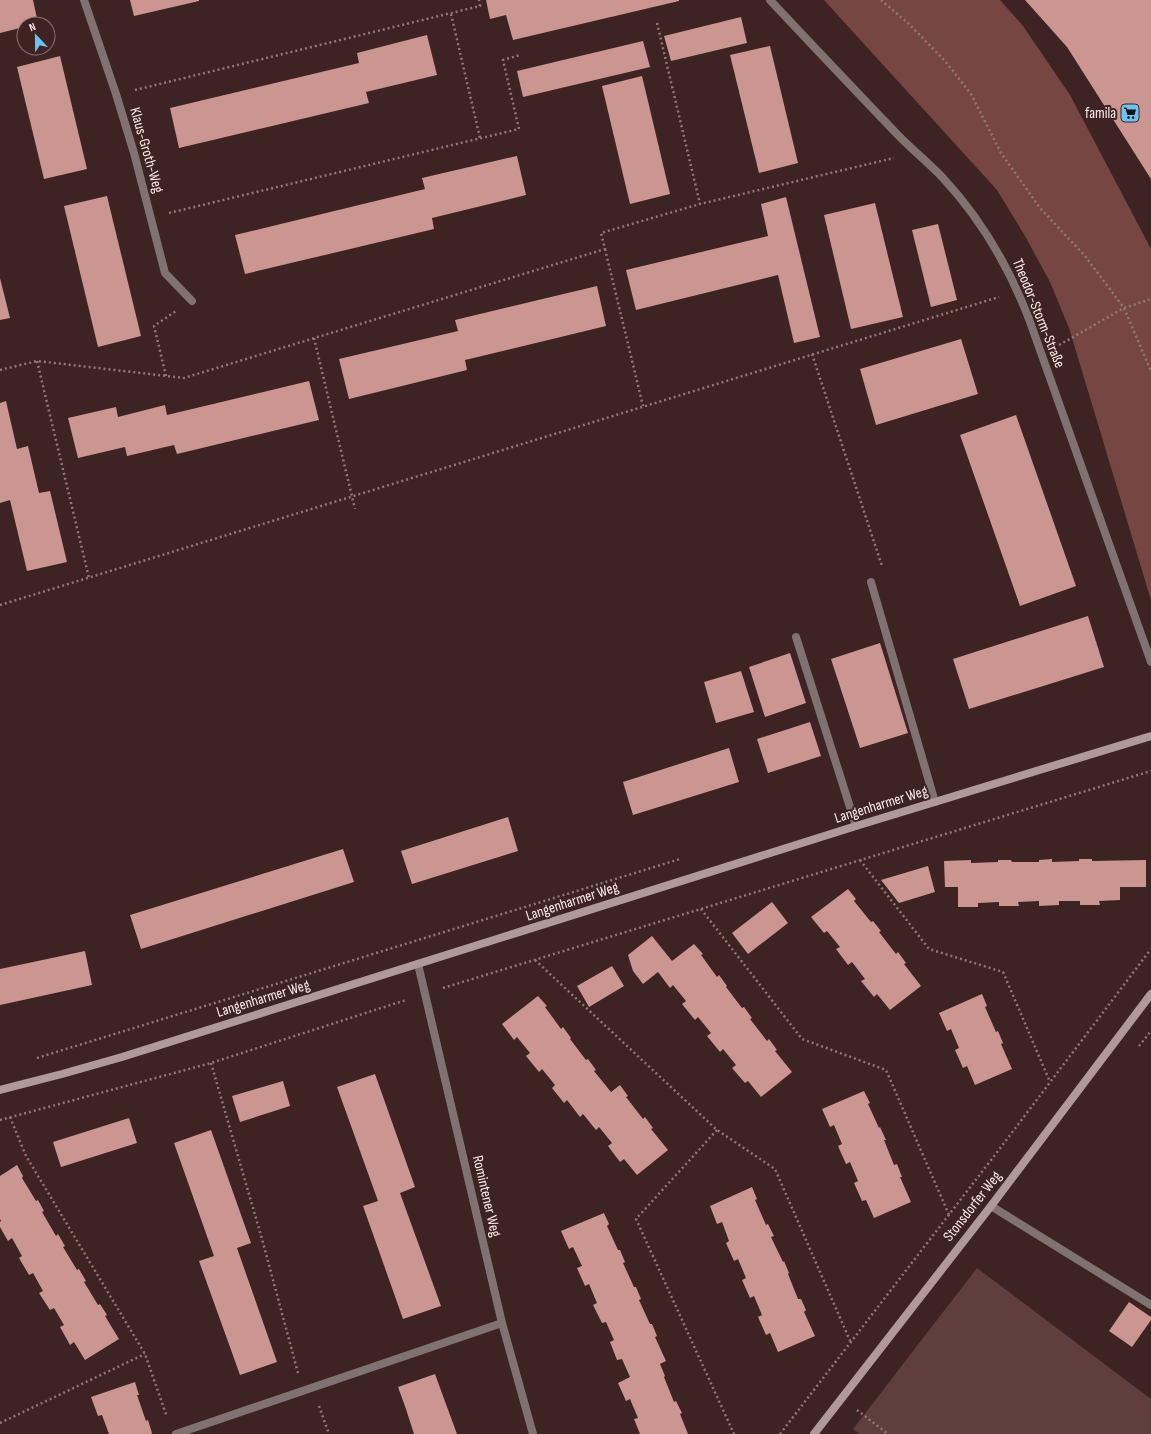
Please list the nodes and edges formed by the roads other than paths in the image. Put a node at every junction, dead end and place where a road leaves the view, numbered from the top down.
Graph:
1 (84, 0) edge
2 (770, 0) edge
3 (192, 301) road end
4 (871, 582) dead end
5 (796, 637) dead end
6 (1151, 662) edge
7 (1151, 736) edge
8 (935, 802) junction
9 (856, 826) junction
10 (418, 964) junction
11 (1151, 994) edge
12 (0, 1090) edge
13 (991, 1206) junction
14 (1151, 1305) edge
15 (502, 1323) junction
16 (176, 1434) edge
17 (533, 1434) edge
18 (814, 1434) edge

1 - 3 street, Klaus-Groth-Weg
2 - 6 street, Theodor-Storm-Straße
4 - 8 street
5 - 9 street
7 - 8 main road, Langenharmer Weg
8 - 9 main road, Langenharmer Weg
9 - 10 main road, Langenharmer Weg
10 - 12 main road, Langenharmer Weg
10 - 15 street, Romintener Weg
11 - 13 main road, Stonsdorfer Weg
13 - 14 street
13 - 18 main road, Stonsdorfer Weg
15 - 16 street
15 - 17 street, Romintener Weg

